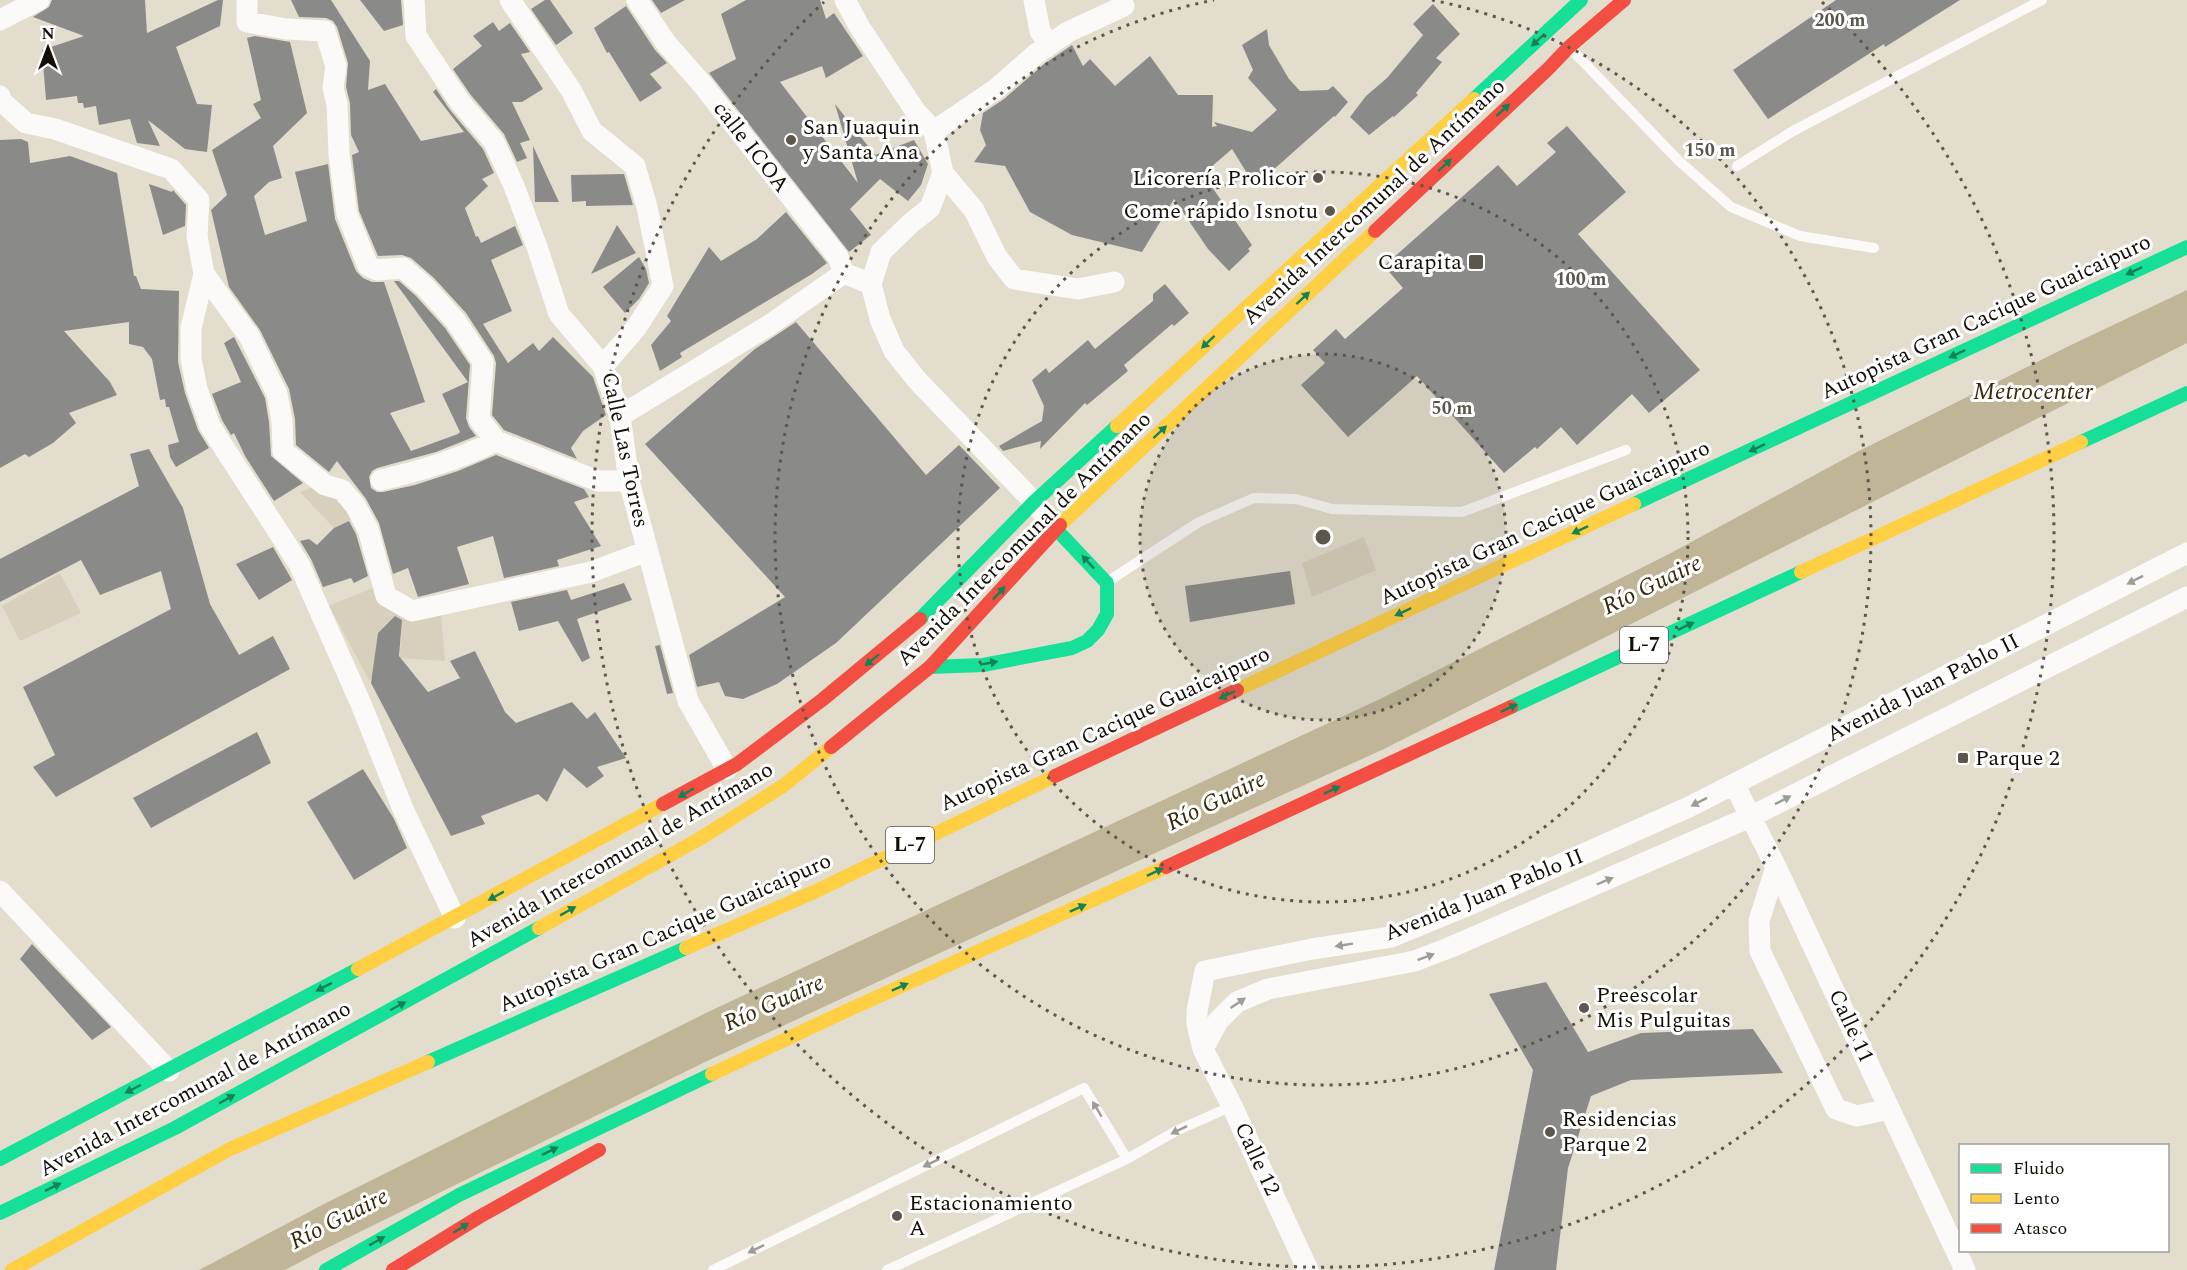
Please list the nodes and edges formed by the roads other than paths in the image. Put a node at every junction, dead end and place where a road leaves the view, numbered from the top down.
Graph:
1 (39, 0) edge
2 (247, 0) edge
3 (414, 0) edge
4 (510, 0) edge
5 (637, 0) edge
6 (845, 0) edge
7 (1034, 0) edge
8 (1581, 0) edge
9 (1624, 0) edge
10 (2042, 0) edge
11 (1124, 6) dead end
12 (0, 21) edge
13 (1049, 45) junction
14 (1569, 47) junction
15 (0, 96) edge
16 (934, 131) junction
17 (1737, 166) dead end
18 (943, 173) junction
19 (2187, 246) edge
20 (1874, 248) dead end
21 (844, 273) junction
22 (204, 274) junction
23 (1114, 282) dead end
24 (871, 284) junction
25 (603, 366) junction
26 (2187, 393) edge
27 (620, 416) junction
28 (496, 441) junction
29 (1626, 450) dead end
30 (381, 480) dead end
31 (629, 481) junction
32 (1034, 502) junction
33 (1056, 529) junction
34 (647, 551) junction
35 (2187, 554) edge
36 (1107, 583) junction
37 (2187, 597) edge
38 (930, 667) junction
39 (727, 769) junction
40 (1734, 784) junction
41 (1750, 817) junction
42 (1776, 867) junction
43 (0, 891) edge
44 (455, 918) junction
45 (846, 1011) junction
46 (1203, 1049) junction
47 (169, 1071) junction
48 (1232, 1106) junction
49 (672, 1109) dead end
50 (1889, 1109) junction
51 (611, 1143) dead end
52 (1127, 1159) junction
53 (0, 1160) edge
54 (0, 1213) edge
55 (12, 1270) edge
56 (326, 1270) edge
57 (393, 1270) edge
58 (713, 1270) edge
59 (887, 1270) edge
60 (1308, 1270) edge
61 (1965, 1270) edge

1 - 12 street
2 - 28 street
3 - 25 street
4 - 25 street, Calle Las Torres
5 - 21 street, calle ICOA
6 - 16 street
7 - 13 street
8 -> 32 main road, Avenida Intercomunal de Antímano
9 - 14 main road, Avenida Intercomunal de Antímano
10 - 17 lane
11 - 13 street
13 - 16 street
14 - 20 lane
33 -> 14 main road, Avenida Intercomunal de Antímano
15 - 22 street
16 - 18 street
18 - 23 street
18 - 24 street
19 -> 55 main road, Autopista Gran Cacique Guaicaipuro / L-7
21 - 24 street
21 - 27 street
22 - 34 street
22 - 44 street
24 - 32 street
25 - 27 street, Calle Las Torres
45 -> 26 main road, L-7
27 - 31 street, Calle Las Torres
28 - 30 street
28 - 31 street
29 - 36 lane
31 - 34 street, Calle Las Torres
32 - 33 street
32 -> 39 main road, Avenida Intercomunal de Antímano
36 -> 33 main road
38 -> 33 main road, Avenida Intercomunal de Antímano
34 - 39 street, Calle Las Torres
35 -> 40 street, Avenida Juan Pablo II
38 -> 36 main road
41 -> 37 street, Avenida Juan Pablo II
54 -> 38 main road, Avenida Intercomunal de Antímano
39 -> 44 main road, Avenida Intercomunal de Antímano
40 - 41 street, Calle 11
40 -> 46 street, Avenida Juan Pablo II
41 - 42 street, Calle 11
46 -> 41 street, Avenida Juan Pablo II
42 - 50 street, Calle 11
42 - 50 street
43 - 47 street
44 -> 47 main road, Avenida Intercomunal de Antímano
45 - 49 main road
56 -> 45 main road, L-7
46 - 48 street, Calle 12
47 -> 53 main road, Avenida Intercomunal de Antímano
48 -> 52 lane
48 - 60 street, Calle 12
50 - 61 street, Calle 11
57 -> 51 main road
52 -> 58 lane
52 - 59 lane

